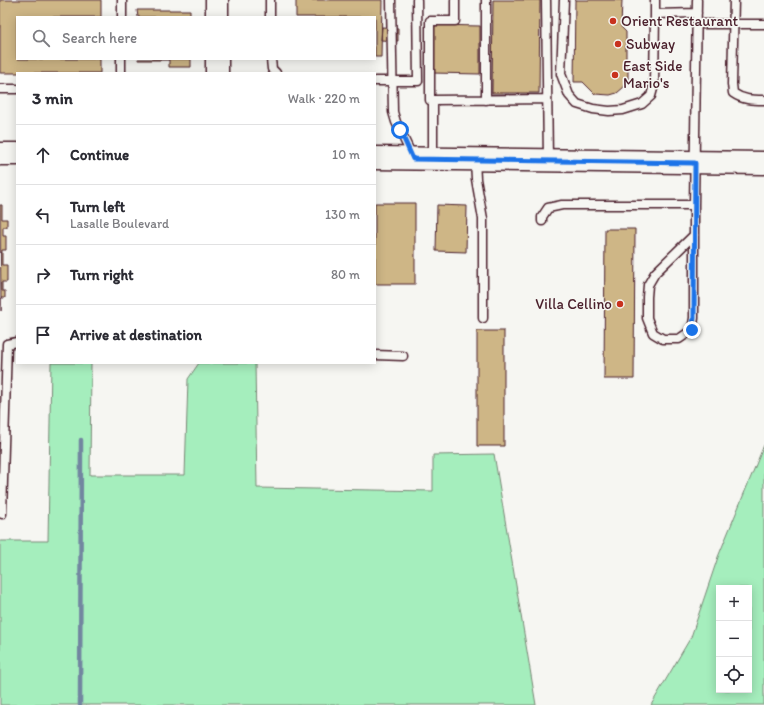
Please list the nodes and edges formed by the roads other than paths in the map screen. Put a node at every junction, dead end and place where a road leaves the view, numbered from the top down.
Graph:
1 (122, 0) edge
2 (217, 0) edge
3 (270, 0) edge
4 (391, 0) edge
5 (417, 0) edge
6 (455, 0) edge
7 (486, 0) edge
8 (546, 0) edge
9 (564, 0) edge
10 (655, 0) edge
11 (697, 0) edge
12 (734, 0) edge
13 (697, 13) junction
14 (655, 14) junction
15 (122, 16) edge
16 (217, 16) edge
17 (270, 16) edge
18 (697, 24) junction
19 (733, 24) junction
20 (764, 24) edge
21 (121, 60) edge
22 (217, 60) edge
23 (271, 60) edge
24 (121, 72) edge
25 (217, 72) edge
26 (275, 72) edge
27 (376, 81) edge
28 (392, 81) junction
29 (0, 89) edge
30 (16, 89) edge
31 (547, 99) junction
32 (433, 100) junction
33 (486, 100) junction
34 (764, 100) edge
35 (0, 154) edge
36 (16, 154) edge
37 (376, 158) edge
38 (423, 159) junction
39 (475, 160) junction
40 (548, 161) junction
41 (695, 163) junction
42 (764, 163) edge
43 (694, 205) junction
44 (542, 222) dead end
45 (694, 235) junction
46 (483, 318) dead end
47 (16, 342) edge
48 (3, 344) edge
49 (376, 356) edge
50 (403, 356) dead end
51 (2, 514) dead end

1 - 15 lane
2 - 16 main road
3 - 17 lane
4 - 28 lane
5 - 28 lane
6 - 32 lane
7 - 33 lane
8 - 31 lane
9 - 14 lane
10 - 14 lane
11 - 13 lane
12 - 19 lane
13 - 14 lane
13 - 18 lane
18 - 19 lane
18 - 41 lane
19 - 20 lane
19 - 34 lane
21 - 24 lane
22 - 25 main road
23 - 26 lane
27 - 28 lane
28 - 38 lane
29 - 30 lane
31 - 33 lane
31 - 40 lane
32 - 33 lane
32 - 38 lane
35 - 36 main road
37 - 38 main road
38 - 39 main road
39 - 40 main road
39 - 46 lane
40 - 41 main road
41 - 42 main road
41 - 43 lane
43 - 44 lane
43 - 45 lane
45 - 45 lane
47 - 48 lane
48 - 51 lane
49 - 50 lane

